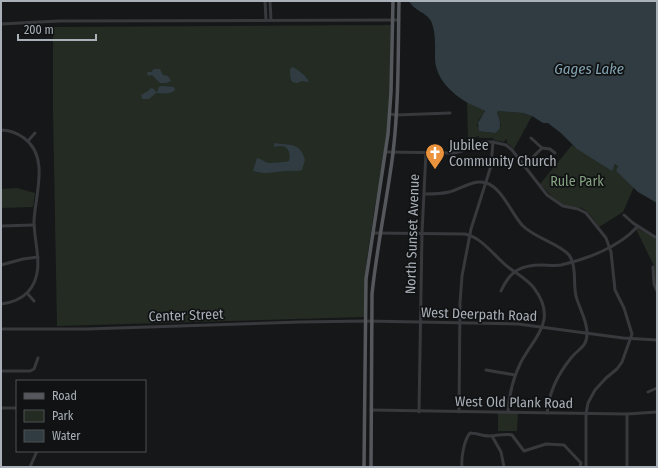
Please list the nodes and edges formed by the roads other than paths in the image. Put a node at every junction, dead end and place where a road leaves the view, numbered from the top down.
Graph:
1 (265, 1) edge
2 (270, 1) edge
3 (393, 1) edge
4 (399, 1) edge
5 (266, 20) junction
6 (271, 20) junction
7 (392, 20) junction
8 (399, 20) junction
9 (1, 24) edge
10 (450, 113) dead end
11 (390, 114) junction
12 (396, 115) junction
13 (1, 130) edge
14 (36, 133) dead end
15 (531, 138) dead end
16 (28, 141) junction
17 (493, 142) junction
18 (542, 148) junction
19 (386, 152) junction
20 (426, 152) junction
21 (393, 153) junction
22 (555, 153) dead end
23 (524, 166) junction
24 (486, 183) junction
25 (425, 194) junction
26 (624, 215) dead end
27 (34, 225) junction
28 (1, 226) edge
29 (637, 227) junction
30 (373, 233) junction
31 (380, 233) junction
32 (422, 233) junction
33 (469, 235) junction
34 (655, 237) dead end
35 (610, 248) junction
36 (38, 257) junction
37 (572, 261) junction
38 (1, 265) edge
39 (653, 268) dead end
40 (514, 271) junction
41 (501, 290) dead end
42 (657, 291) edge
43 (27, 293) junction
44 (34, 301) dead end
45 (1, 304) edge
46 (366, 321) junction
47 (372, 321) junction
48 (420, 323) junction
49 (460, 323) junction
50 (544, 327) junction
51 (1, 329) edge
52 (587, 333) junction
53 (631, 339) junction
54 (657, 340) edge
55 (38, 358) dead end
56 (365, 367) junction
57 (371, 367) junction
58 (486, 370) dead end
59 (1, 371) edge
60 (515, 375) junction
61 (657, 388) edge
62 (648, 392) dead end
63 (1, 408) edge
64 (16, 408) edge
65 (371, 410) junction
66 (419, 412) junction
67 (458, 412) junction
68 (508, 412) junction
69 (547, 413) junction
70 (586, 414) junction
71 (627, 414) junction
72 (657, 414) edge
73 (492, 436) junction
74 (37, 452) edge
75 (30, 467) edge
76 (364, 467) edge
77 (371, 467) edge
78 (462, 467) edge
79 (504, 467) edge
80 (580, 467) edge
81 (586, 467) edge
82 (627, 467) edge

1 - 5 street
2 - 6 street
3 - 7 main road
4 - 8 main road
5 - 6 street
5 - 9 street
6 - 7 street
7 - 8 street
7 - 11 main road
8 - 12 main road
10 - 12 street
11 - 12 street
11 - 19 main road
12 - 21 main road
13 - 16 street
14 - 16 street
15 - 18 street
16 - 27 street
17 - 20 street
17 - 23 street
17 - 24 street
18 - 22 street
18 - 23 street
19 - 21 street
19 - 30 main road
20 - 21 street
20 - 25 street, North Sunset Avenue
21 - 31 main road
23 - 35 street
24 - 25 street
24 - 33 street
24 - 37 street
25 - 32 street, North Sunset Avenue
26 - 29 street
27 - 28 street
27 - 36 street
29 - 34 street
29 - 35 street
30 - 31 street
30 - 46 main road
31 - 32 street
31 - 47 main road
32 - 33 street
32 - 48 street, North Sunset Avenue
33 - 40 street
33 - 49 street
35 - 37 street
35 - 53 street
36 - 38 street
36 - 43 street
37 - 40 street
37 - 52 street
39 - 42 street
40 - 41 street
40 - 50 street
43 - 44 street
43 - 45 street
46 - 47 street, Center Street
46 - 51 street, Center Street
46 - 56 main road
47 - 48 street, West Deerpath Road
47 - 57 main road
48 - 49 street, West Deerpath Road
48 - 66 street, North Sunset Avenue
49 - 50 street, West Deerpath Road
49 - 67 street
50 - 52 street, West Deerpath Road
50 - 60 street
52 - 53 street, West Deerpath Road
52 - 69 street
53 - 54 street, West Deerpath Road
53 - 70 street
55 - 59 street
56 - 57 main road
56 - 76 main road
57 - 65 main road
58 - 60 street
60 - 68 street
61 - 62 street
63 - 64 street
65 - 66 street, West Old Plank Road
65 - 77 main road
66 - 67 street, West Old Plank Road
67 - 68 street, West Old Plank Road
68 - 69 street, West Old Plank Road
69 - 70 street, West Old Plank Road
70 - 71 street, West Old Plank Road
70 - 81 street
71 - 72 street, West Old Plank Road
71 - 82 street
73 - 78 street
73 - 79 street
73 - 80 street
74 - 75 street

